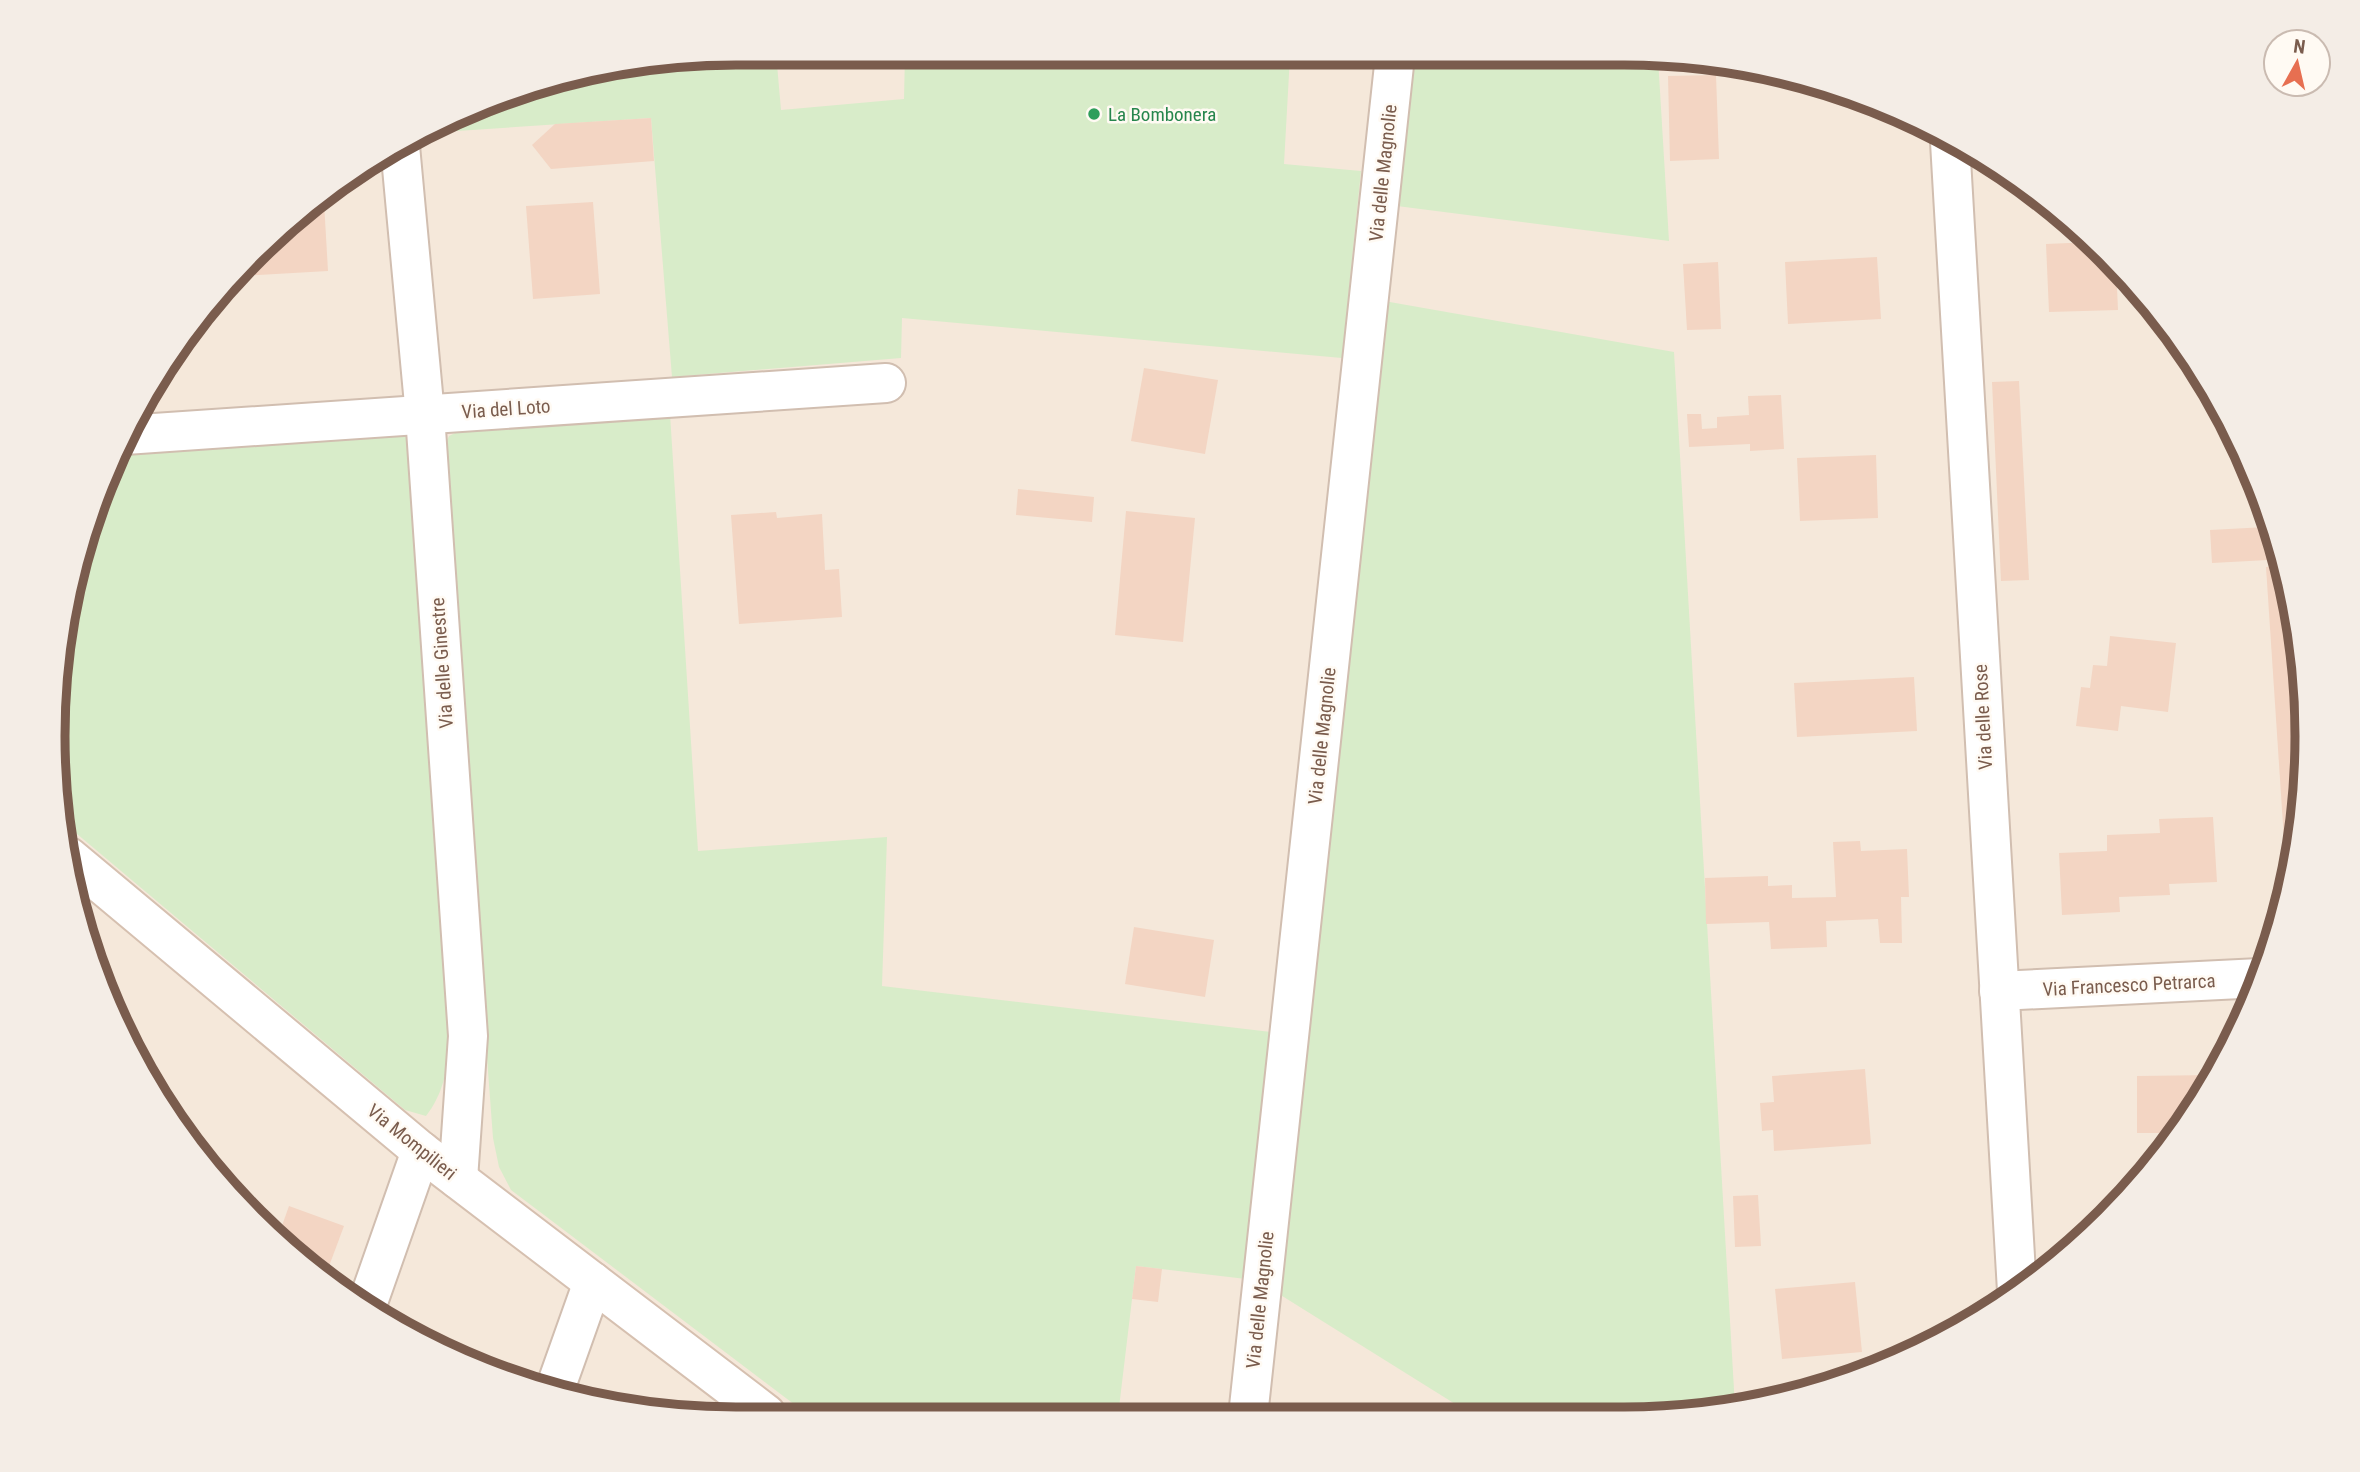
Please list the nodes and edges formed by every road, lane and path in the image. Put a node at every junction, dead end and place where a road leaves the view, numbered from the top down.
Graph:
1 (1394, 65) edge
2 (1950, 150) edge
3 (401, 155) edge
4 (886, 383) dead end
5 (425, 415) junction
6 (137, 434) edge
7 (77, 864) edge
8 (2250, 979) edge
9 (1999, 992) junction
10 (421, 1152) junction
11 (458, 1179) junction
12 (2016, 1281) edge
13 (593, 1282) junction
14 (369, 1298) edge
15 (557, 1383) edge
16 (757, 1407) edge
17 (1249, 1407) edge

1 - 17 street, Via delle Magnolie
2 - 9 street, Via delle Rose
3 - 5 street, Via delle Ginestre
4 - 5 street, Via del Loto
5 - 6 street, Via del Loto
5 - 11 street, Via delle Ginestre
7 - 10 street, Via Mompilieri
8 - 9 street, Via Francesco Petrarca
9 - 12 street, Via delle Rose
10 - 11 street, Via Mompilieri
10 - 14 street
11 - 13 street, Via Mompilieri
13 - 15 street
13 - 16 street, Via Mompilieri

